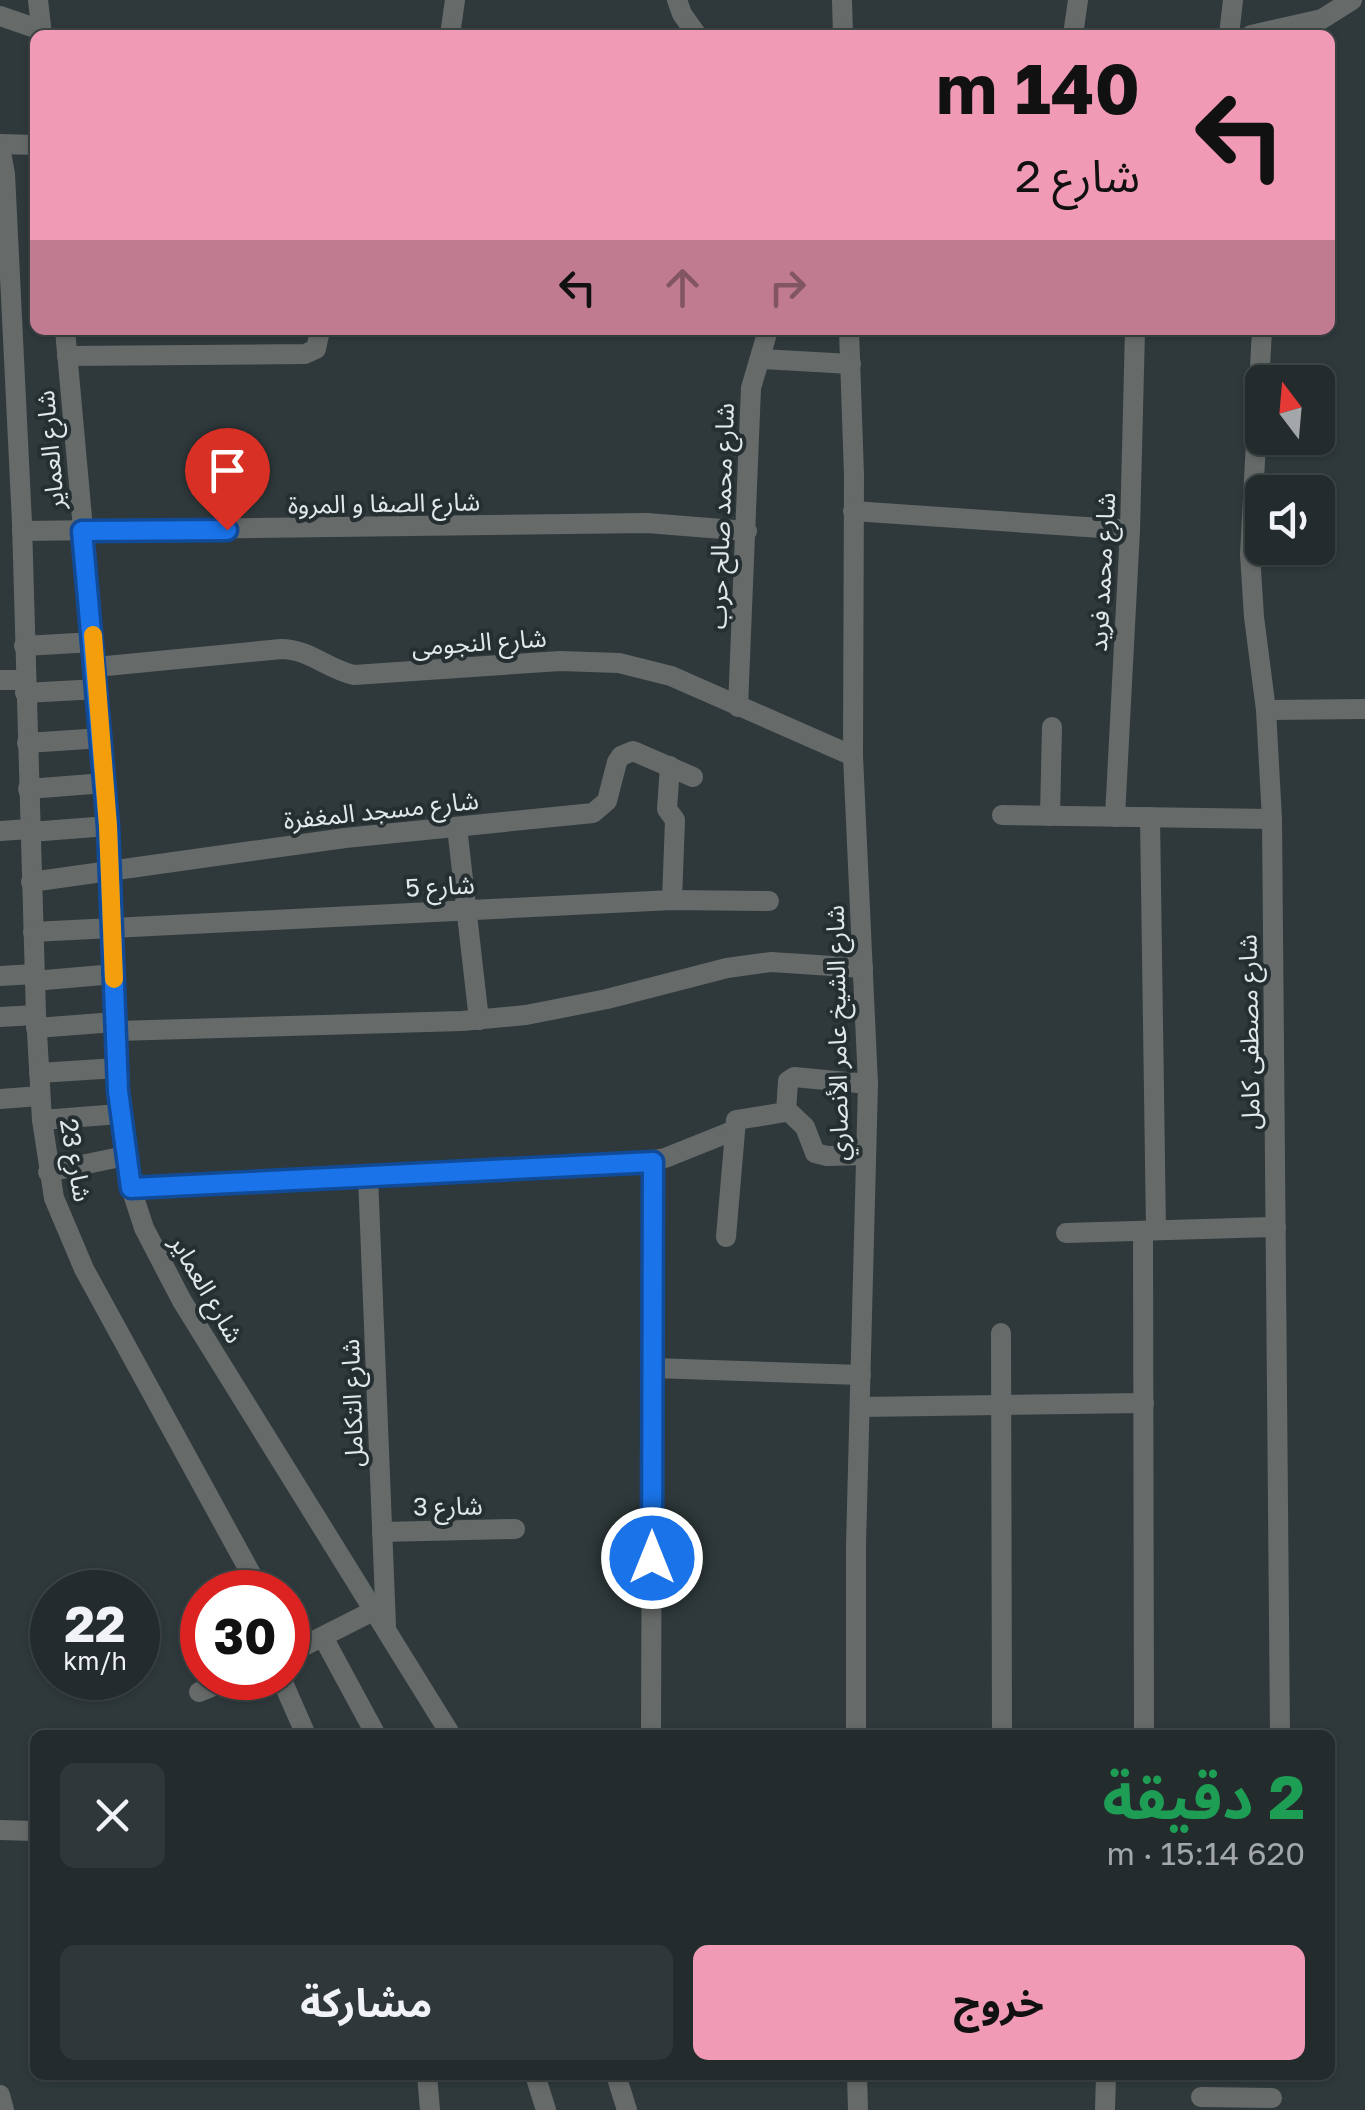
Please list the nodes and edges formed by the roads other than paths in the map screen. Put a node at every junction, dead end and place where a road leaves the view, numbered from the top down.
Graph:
1 (38, 0) edge
2 (455, 0) edge
3 (677, 0) edge
4 (842, 0) edge
5 (1078, 0) edge
6 (1233, 0) edge
7 (1352, 0) edge
8 (0, 18) edge
9 (35, 30) edge
10 (41, 30) edge
11 (451, 30) edge
12 (693, 30) edge
13 (843, 30) edge
14 (1075, 30) edge
15 (1230, 30) edge
16 (1290, 30) edge
17 (0, 145) edge
18 (30, 145) edge
19 (3, 194) edge
20 (65, 335) edge
21 (319, 335) edge
22 (767, 335) edge
23 (849, 335) edge
24 (1135, 335) edge
25 (1262, 335) edge
26 (6, 342) edge
27 (67, 356) junction
28 (760, 359) junction
29 (850, 364) junction
30 (852, 511) junction
31 (0, 523) edge
32 (22, 527) junction
33 (1130, 530) junction
34 (82, 531) junction
35 (747, 531) junction
36 (94, 642) junction
37 (24, 646) junction
38 (97, 678) junction
39 (0, 680) edge
40 (25, 687) junction
41 (738, 707) junction
42 (1365, 709) edge
43 (1266, 710) junction
44 (1052, 727) dead end
45 (102, 738) junction
46 (27, 743) junction
47 (853, 756) junction
48 (670, 766) junction
49 (693, 777) dead end
50 (105, 783) junction
51 (28, 789) junction
52 (1002, 815) dead end
53 (1050, 816) junction
54 (1116, 816) junction
55 (1150, 817) junction
56 (1272, 819) junction
57 (108, 826) junction
58 (457, 827) junction
59 (0, 830) edge
60 (30, 830) junction
61 (110, 872) junction
62 (31, 882) junction
63 (672, 900) junction
64 (769, 901) dead end
65 (465, 909) junction
66 (113, 928) junction
67 (33, 932) junction
68 (863, 968) junction
69 (114, 974) junction
70 (0, 976) edge
71 (34, 978) junction
72 (0, 1017) edge
73 (478, 1020) junction
74 (36, 1022) junction
75 (116, 1027) junction
76 (117, 1068) junction
77 (39, 1074) junction
78 (868, 1084) junction
79 (40, 1096) junction
80 (0, 1098) edge
81 (787, 1110) junction
82 (120, 1114) junction
83 (42, 1120) junction
84 (735, 1130) junction
85 (865, 1155) junction
86 (125, 1156) junction
87 (653, 1162) junction
88 (48, 1172) junction
89 (368, 1176) junction
90 (131, 1188) junction
91 (1276, 1227) junction
92 (1150, 1230) junction
93 (1066, 1233) dead end
94 (726, 1237) dead end
95 (1001, 1333) dead end
96 (653, 1368) junction
97 (860, 1375) junction
98 (1144, 1403) junction
99 (1001, 1405) junction
100 (860, 1407) junction
101 (515, 1529) dead end
102 (382, 1532) junction
103 (249, 1570) edge
104 (381, 1619) junction
105 (324, 1637) junction
106 (310, 1642) edge
107 (291, 1700) edge
108 (304, 1730) edge
109 (373, 1730) edge
110 (447, 1730) edge
111 (651, 1730) edge
112 (856, 1730) edge
113 (1002, 1730) edge
114 (1144, 1730) edge
115 (1280, 1730) edge
116 (0, 1830) edge
117 (30, 1831) edge
118 (427, 2080) edge
119 (537, 2080) edge
120 (618, 2080) edge
121 (858, 2080) edge
122 (1106, 2080) edge
123 (0, 2096) edge
124 (1200, 2097) dead end
125 (1272, 2104) edge
126 (4, 2110) edge
127 (430, 2110) edge
128 (546, 2110) edge
129 (627, 2110) edge
130 (858, 2110) edge
131 (1106, 2110) edge

1 - 10 street
2 - 11 street
3 - 12 street
4 - 13 street
5 - 14 street
6 - 15 street
7 - 16 street
8 - 9 street
17 - 18 street
17 - 19 street, شارع 23
19 - 26 street, شارع 23
20 - 27 street, شارع العماير
21 - 27 street
22 - 28 street, شارع محمد صالح حرب
23 - 29 street, شارع الشيخ عامر الأنصاري
24 - 33 street, شارع محمد فريد
25 - 43 street, شارع مصطفى كامل
26 - 32 street, شارع 23
27 - 34 street, شارع العماير
28 - 29 street
28 - 35 street, شارع محمد صالح حرب
29 - 30 street, شارع الشيخ عامر الأنصاري
30 - 33 street
30 - 47 street, شارع الشيخ عامر الأنصاري
31 - 32 street, شارع الصفا و المروة
32 - 34 street, شارع الصفا و المروة
32 - 37 street, شارع 23
33 - 54 street, شارع محمد فريد
34 - 35 street, شارع الصفا و المروة
34 - 36 street, شارع العماير
35 - 41 street, شارع محمد صالح حرب
36 - 37 street
36 - 38 street, شارع العماير
37 - 40 street, شارع 23
38 - 40 street, شارع النجومى
38 - 41 street, شارع النجومى
38 - 45 street, شارع العماير
39 - 40 street, شارع النجومى
40 - 46 street, شارع 23
41 - 47 street, شارع النجومى
42 - 43 street
43 - 56 street, شارع مصطفى كامل
44 - 53 street
45 - 46 street
45 - 50 street, شارع العماير
46 - 51 street, شارع 23
47 - 68 street, شارع الشيخ عامر الأنصاري
48 - 49 street, شارع مسجد المغفرة
48 - 58 street, شارع مسجد المغفرة
48 - 63 street
50 - 51 street
50 - 57 street, شارع العماير
51 - 60 street, شارع 23
52 - 53 street
53 - 54 street
54 - 55 street
55 - 56 street
55 - 92 street
56 - 91 street, شارع مصطفى كامل
57 - 60 street
57 - 61 street, شارع العماير
58 - 61 street, شارع مسجد المغفرة
58 - 65 street
59 - 60 street
60 - 62 street, شارع 23
61 - 62 street, شارع مسجد المغفرة
61 - 66 street, شارع العماير
62 - 67 street, شارع 23
63 - 64 street, شارع 5
63 - 65 street, شارع 5
65 - 66 street, شارع 5
65 - 73 street
66 - 67 street, شارع 5
66 - 69 street, شارع العماير
67 - 71 street, شارع 23
68 - 73 street
68 - 78 street, شارع الشيخ عامر الأنصاري
69 - 71 street
69 - 75 street, شارع العماير
70 - 71 street
71 - 74 street, شارع 23
72 - 74 street
73 - 75 street
74 - 75 street
74 - 77 street, شارع 23
75 - 76 street, شارع العماير
76 - 77 street
76 - 82 street, شارع العماير
77 - 79 street, شارع 23
78 - 81 street
78 - 85 street, شارع الشيخ عامر الأنصاري
79 - 80 street
79 - 83 street, شارع 23
81 - 84 street
81 - 85 street
82 - 83 street
82 - 86 street, شارع العماير
83 - 88 street, شارع 23
84 - 87 street
84 - 94 street
85 - 97 street, شارع الشيخ عامر الأنصاري
86 - 88 street
86 - 90 street, شارع العماير
87 - 89 street
87 - 96 street
88 - 103 street, شارع 23
89 - 90 street
89 - 102 street, شارع التكامل
90 - 104 street, شارع العماير
91 - 92 street
91 - 115 street, شارع مصطفى كامل
92 - 93 street
92 - 98 street
95 - 99 street
96 - 97 street
96 - 111 street
97 - 100 street, شارع الشيخ عامر الأنصاري
98 - 99 street
98 - 114 street
99 - 100 street
99 - 113 street
100 - 112 street, شارع الشيخ عامر الأنصاري
101 - 102 street, شارع 3
102 - 104 street, شارع التكامل
104 - 105 street
104 - 110 street, شارع العماير
105 - 106 street
105 - 109 street
107 - 108 street
116 - 117 street
118 - 127 street
119 - 128 street
120 - 129 street
121 - 130 street
122 - 131 street
123 - 126 street
124 - 125 street

